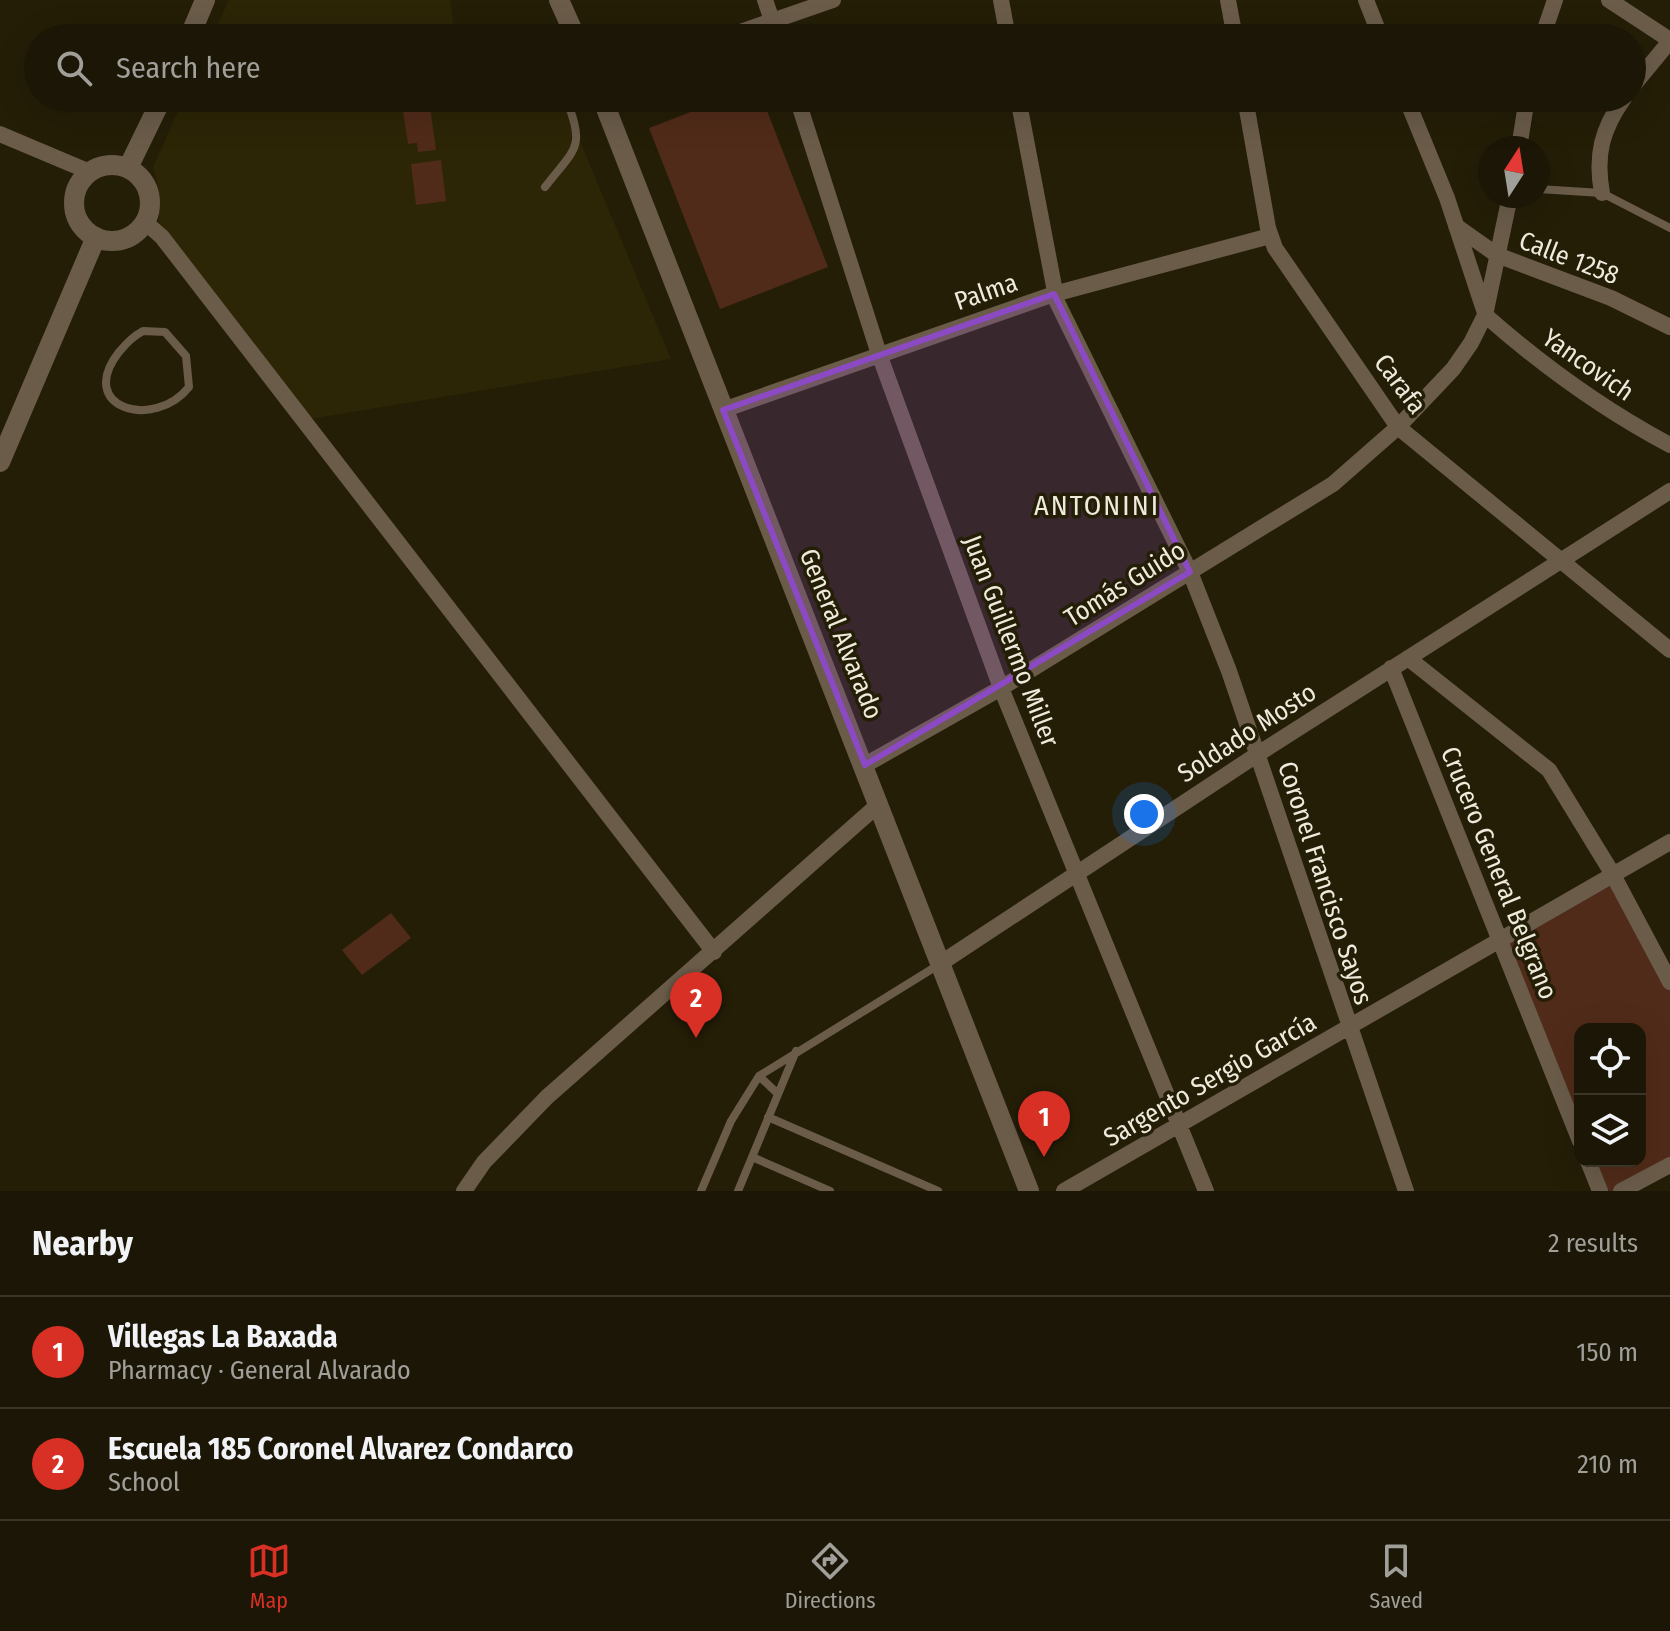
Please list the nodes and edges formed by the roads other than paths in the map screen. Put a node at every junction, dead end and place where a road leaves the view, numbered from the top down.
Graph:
1 (205, 0) edge
2 (559, 0) edge
3 (765, 0) edge
4 (833, 0) edge
5 (1001, 0) edge
6 (1228, 0) edge
7 (1366, 0) edge
8 (1555, 0) edge
9 (1609, 0) edge
10 (773, 20) junction
11 (195, 24) edge
12 (570, 24) edge
13 (762, 24) edge
14 (774, 24) edge
15 (1005, 24) edge
16 (1232, 24) edge
17 (1375, 24) edge
18 (1547, 24) edge
19 (1645, 24) edge
20 (1646, 25) edge
21 (1670, 41) edge
22 (1646, 70) edge
23 (155, 112) edge
24 (571, 112) edge
25 (607, 112) edge
26 (801, 112) edge
27 (1021, 112) edge
28 (1248, 112) edge
29 (1411, 112) edge
30 (1525, 112) edge
31 (1615, 112) edge
32 (0, 134) edge
33 (1521, 136) edge
34 (128, 168) junction
35 (90, 172) junction
36 (545, 187) dead end
37 (1550, 190) edge
38 (1602, 193) junction
39 (1507, 208) edge
40 (145, 222) junction
41 (1456, 226) junction
42 (1670, 228) edge
43 (1270, 236) junction
44 (96, 237) junction
45 (1497, 255) junction
46 (1054, 294) junction
47 (1485, 315) junction
48 (1670, 327) edge
49 (143, 331) joint
50 (879, 354) junction
51 (723, 410) junction
52 (1398, 427) junction
53 (1670, 445) edge
54 (0, 462) edge
55 (1670, 491) edge
56 (1562, 558) junction
57 (1190, 572) junction
58 (1670, 650) edge
59 (1408, 658) junction
60 (1391, 668) junction
61 (1001, 688) junction
62 (1258, 754) junction
63 (865, 765) junction
64 (879, 804) junction
65 (1670, 842) edge
66 (1612, 873) junction
67 (1076, 877) junction
68 (1501, 939) junction
69 (714, 952) junction
70 (941, 963) junction
71 (1670, 982) edge
72 (1348, 1028) junction
73 (796, 1050) junction
74 (759, 1076) junction
75 (777, 1093) junction
76 (768, 1117) junction
77 (1178, 1126) junction
78 (1574, 1126) edge
79 (752, 1157) junction
80 (1670, 1165) edge
81 (1590, 1167) edge
82 (464, 1191) edge
83 (701, 1191) edge
84 (738, 1191) edge
85 (830, 1191) edge
86 (938, 1191) edge
87 (1029, 1191) edge
88 (1064, 1191) edge
89 (1206, 1191) edge
90 (1406, 1191) edge
91 (1600, 1191) edge
92 (1621, 1191) edge

1 - 11 street
2 - 12 street
3 - 10 street
4 - 10 street
5 - 15 street
6 - 16 street
7 - 17 street
8 - 18 street
9 - 19 street
10 - 13 street
10 - 14 street
20 - 21 street
21 - 22 street
23 - 34 street
24 - 36 lane
25 - 51 street, General Alvarado
26 - 50 street, Juan Guillermo Miller
27 - 46 street, Coronel Francisco Sayos
28 - 43 street, Carafa
29 - 41 street
30 - 33 street
31 - 38 street
32 - 35 street
34 - 35 street
34 - 40 street
35 - 44 street
37 - 38 lane
38 - 42 lane
39 - 45 street, Tomás Guido
40 - 44 street
40 - 69 street
41 - 45 street, Calle 1258
41 - 47 street
43 - 46 street, Palma
43 - 52 street, Carafa
44 - 54 street
45 - 47 street, Tomás Guido
45 - 48 street, Calle 1258
46 - 50 street, Palma
46 - 57 street, Coronel Francisco Sayos
47 - 52 street, Tomás Guido
47 - 53 street, Yancovich
49 - 49 lane
50 - 51 street, Palma
50 - 61 street, Juan Guillermo Miller
51 - 63 street, General Alvarado
52 - 56 street, Carafa
52 - 57 street, Tomás Guido
55 - 56 street, Soldado Mosto
56 - 58 street, Carafa
56 - 59 street, Soldado Mosto
57 - 61 street, Tomás Guido
57 - 62 street, Coronel Francisco Sayos
59 - 60 street, Soldado Mosto
59 - 66 street
60 - 62 street, Soldado Mosto
60 - 68 street, Crucero General Belgrano
61 - 63 street, Tomás Guido
61 - 67 street, Juan Guillermo Miller
62 - 67 street, Soldado Mosto
62 - 72 street, Coronel Francisco Sayos
63 - 64 street, General Alvarado
64 - 69 street
64 - 70 street, General Alvarado
65 - 66 street, Sargento Sergio García
66 - 68 street, Sargento Sergio García
66 - 71 street
67 - 70 street, Soldado Mosto
67 - 77 street, Juan Guillermo Miller
68 - 72 street, Sargento Sergio García
68 - 78 street, Crucero General Belgrano
69 - 82 street
70 - 73 lane, Soldado Mosto
70 - 87 street, General Alvarado
72 - 77 street, Sargento Sergio García
72 - 90 street, Coronel Francisco Sayos
73 - 74 lane, Soldado Mosto
73 - 75 lane
74 - 75 lane
74 - 83 lane, Soldado Mosto
75 - 76 lane
76 - 79 lane
76 - 86 lane
77 - 88 street, Sargento Sergio García
77 - 89 street, Juan Guillermo Miller
79 - 84 lane
79 - 85 lane
80 - 92 street
81 - 91 street

